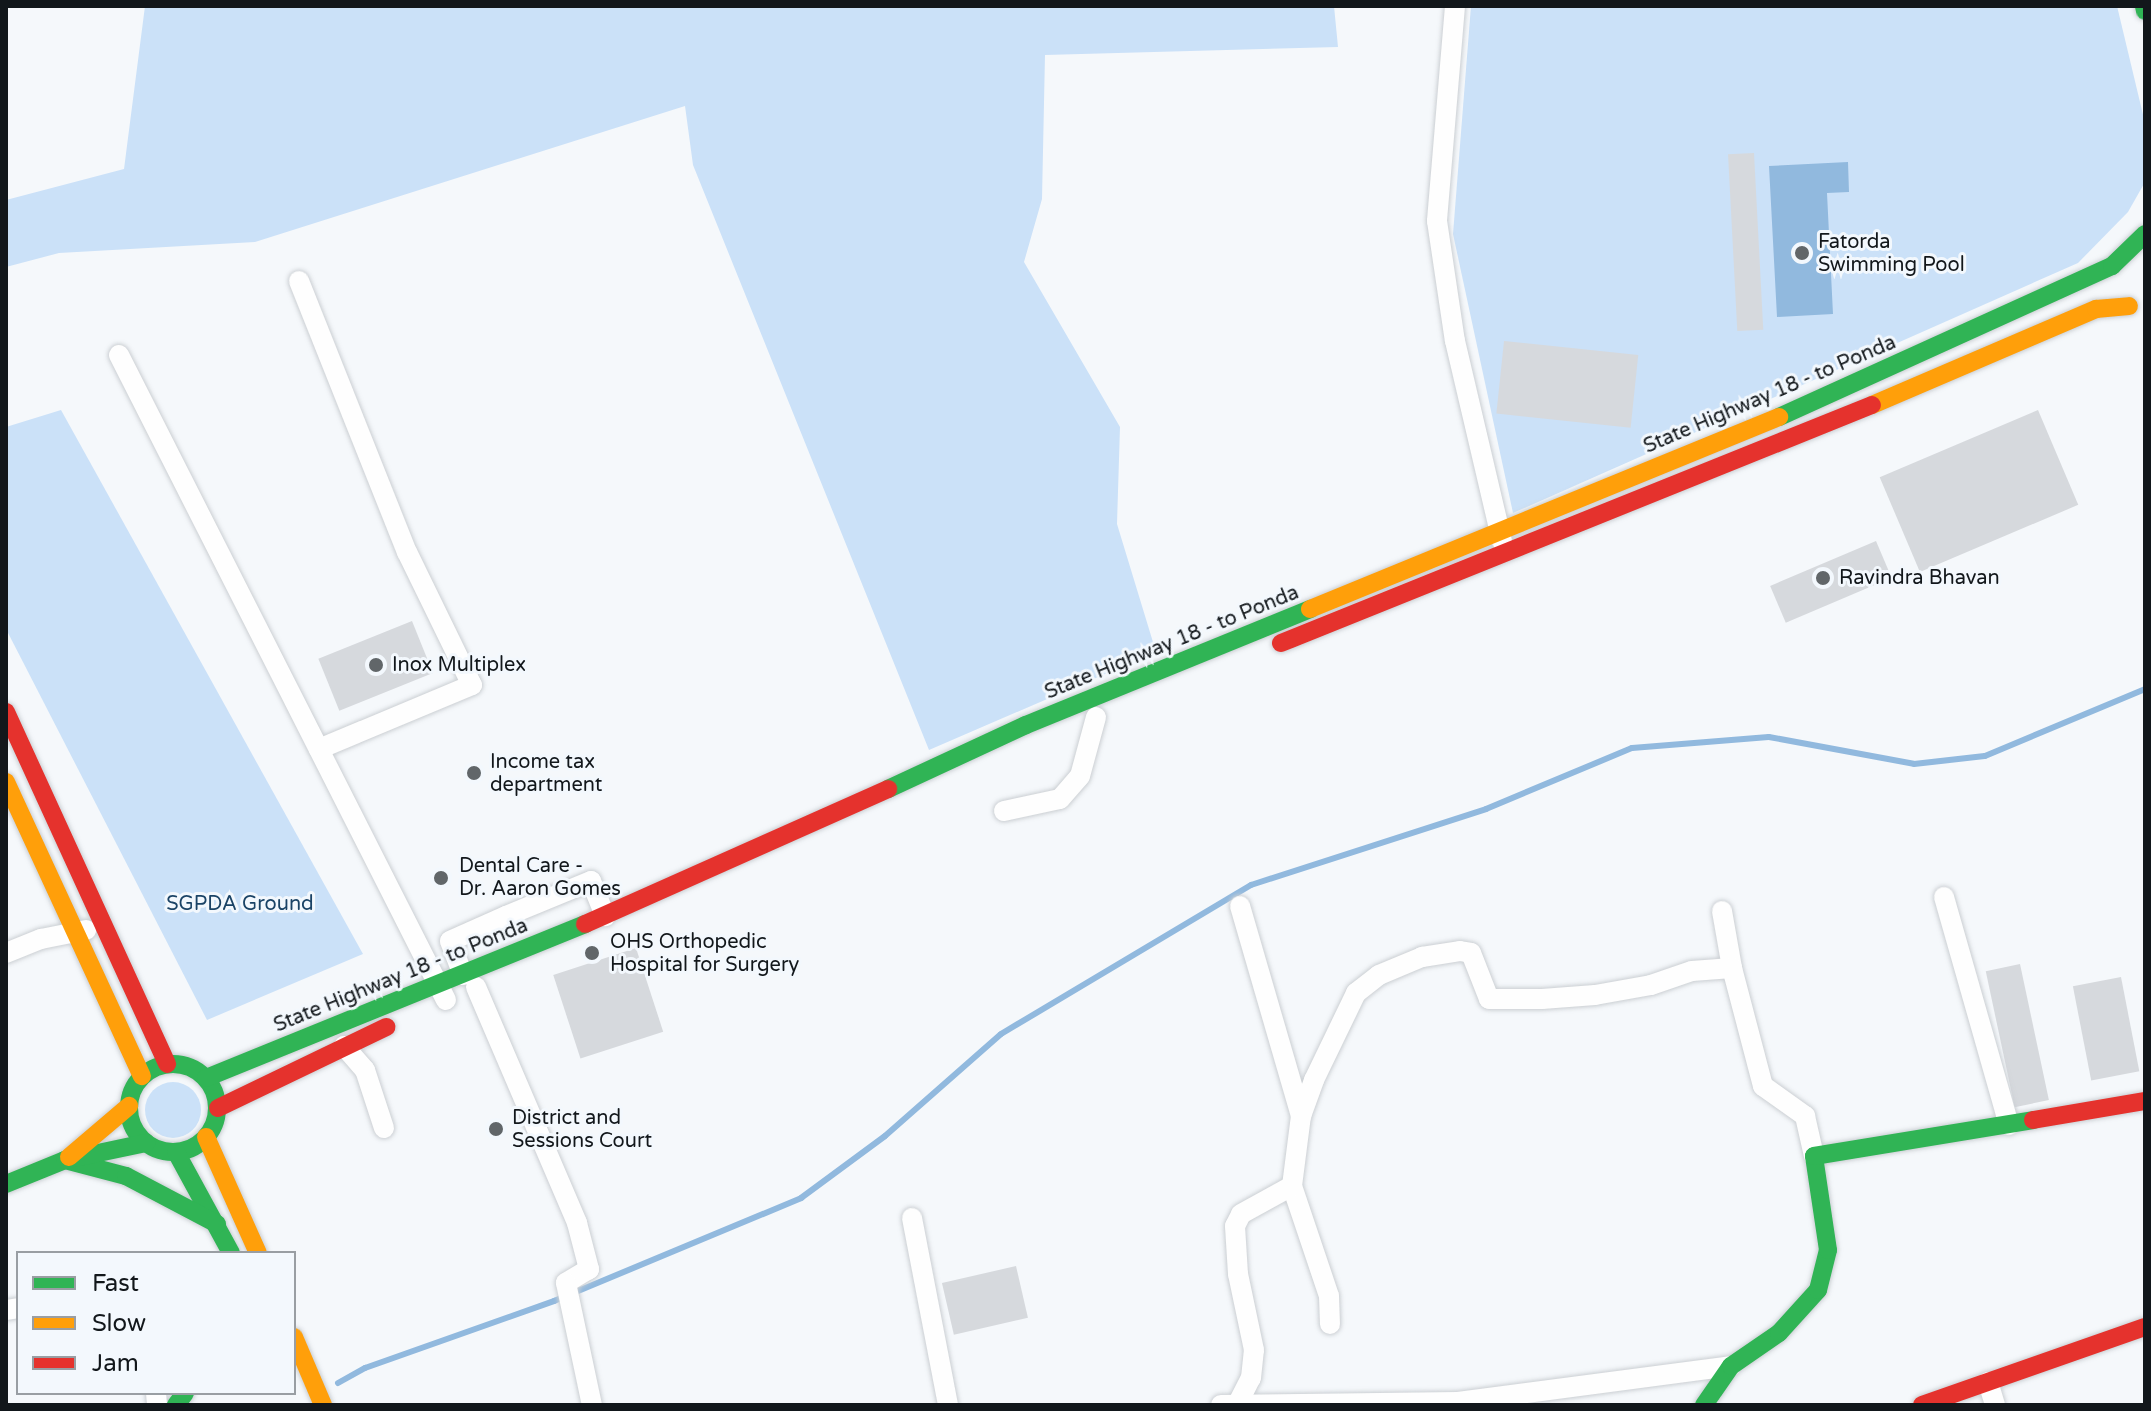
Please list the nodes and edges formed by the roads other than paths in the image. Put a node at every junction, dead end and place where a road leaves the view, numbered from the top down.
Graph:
1 (1455, 6) edge
2 (2143, 237) edge
3 (2112, 266) junction
4 (299, 281) dead end
5 (2139, 308) edge
6 (119, 355) dead end
7 (1501, 533) junction
8 (1503, 556) junction
9 (6, 712) edge
10 (1096, 717) junction
11 (319, 749) junction
12 (6, 782) edge
13 (1004, 811) dead end
14 (1944, 897) dead end
15 (1240, 906) dead end
16 (1722, 911) dead end
17 (605, 916) junction
18 (104, 926) junction
19 (77, 933) junction
20 (6, 953) edge
21 (1732, 968) junction
22 (470, 981) junction
23 (443, 993) junction
24 (344, 1046) junction
25 (167, 1064) junction
26 (142, 1076) junction
27 (206, 1078) junction
28 (2145, 1101) edge
29 (129, 1106) junction
30 (218, 1108) junction
31 (1301, 1116) junction
32 (2009, 1125) junction
33 (384, 1128) dead end
34 (206, 1137) junction
35 (146, 1143) junction
36 (176, 1152) junction
37 (1814, 1156) junction
38 (65, 1160) junction
39 (6, 1184) edge
40 (1292, 1186) junction
41 (912, 1218) dead end
42 (217, 1224) junction
43 (230, 1251) edge
44 (257, 1251) edge
45 (1330, 1324) dead end
46 (2145, 1327) edge
47 (296, 1342) edge
48 (1731, 1366) junction
49 (1988, 1382) junction
50 (1229, 1404) edge
51 (323, 1405) edge
52 (592, 1405) edge
53 (948, 1405) edge
54 (1704, 1405) edge
55 (1922, 1405) edge
56 (1995, 1405) edge

1 - 7 street
2 - 3 main road, State Highway 18 - to Ponda
3 - 5 main road
3 - 7 main road, State Highway 18 - to Ponda
4 - 11 street
5 - 8 main road, State Highway 18 - to Ponda
6 - 11 street
7 - 8 street
7 - 17 main road, State Highway 18 - to Ponda
8 - 10 main road, State Highway 18 - to Ponda
9 - 18 main road
10 - 13 street
10 - 22 main road, State Highway 18 - to Ponda
11 - 23 street
12 - 19 main road
14 - 32 street
15 - 31 street
16 - 21 street
17 - 22 main road, State Highway 18 - to Ponda
17 - 22 street
18 - 19 street
18 - 25 main road
19 - 20 street
19 - 26 main road
21 - 31 street
21 - 37 street
22 - 23 main road, State Highway 18 - to Ponda
22 - 52 street
23 - 24 main road, State Highway 18 - to Ponda
23 - 27 main road, State Highway 18 - to Ponda
24 - 30 main road, State Highway 18 - to Ponda
24 - 33 street
25 - 26 main road
25 - 27 main road
26 - 29 main road
27 - 30 main road
28 - 32 main road
29 - 35 main road
29 - 38 main road
30 - 34 main road
31 - 40 street
32 - 37 main road
34 - 36 main road
34 - 44 main road
35 - 36 main road
35 - 38 main road
36 - 42 main road
37 - 48 main road
38 - 39 main road
38 - 42 main road
40 - 45 street
40 - 50 street
41 - 53 street
42 - 43 main road
46 - 49 main road
47 - 51 main road
48 - 50 street
48 - 54 main road
49 - 55 main road
49 - 56 street

